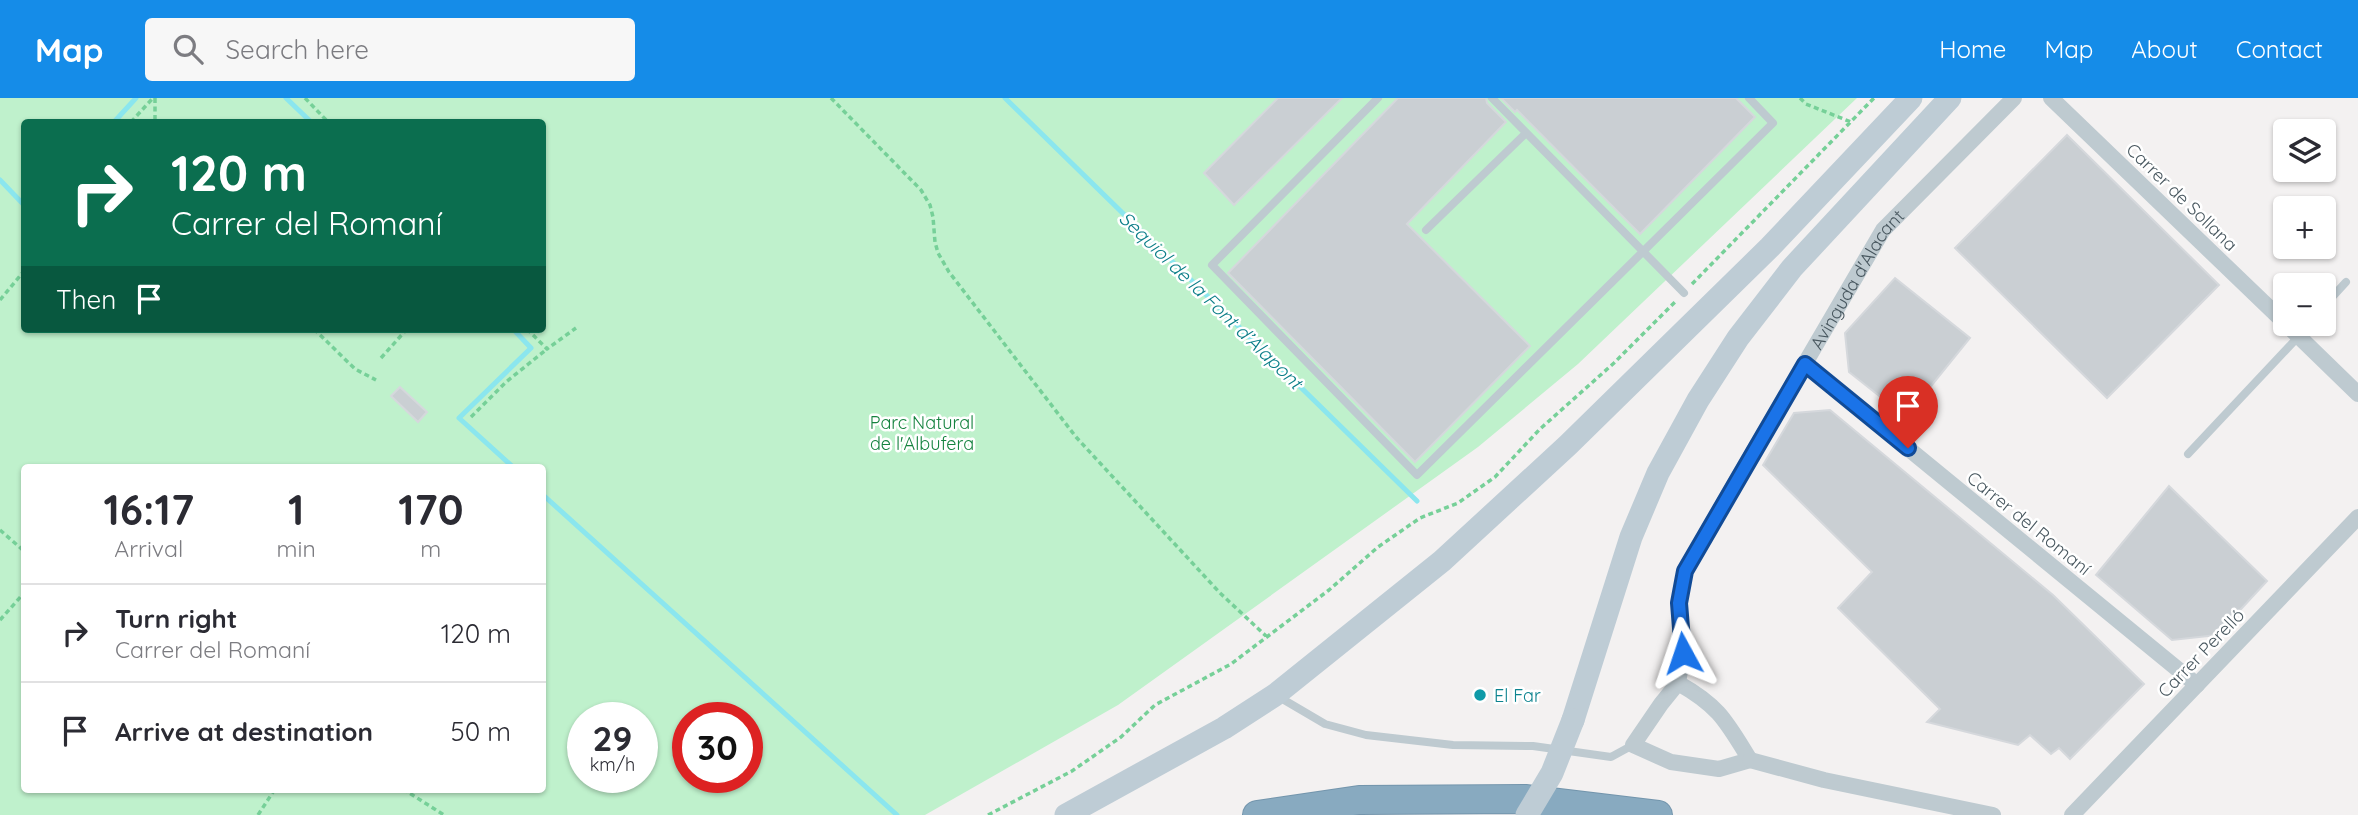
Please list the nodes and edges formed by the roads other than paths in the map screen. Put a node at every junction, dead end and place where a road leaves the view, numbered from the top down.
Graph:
1 (1378, 98) edge
2 (1492, 98) edge
3 (1749, 98) edge
4 (1911, 98) edge
5 (1950, 98) edge
6 (2014, 98) edge
7 (2051, 98) edge
8 (1526, 132) junction
9 (1426, 230) dead end
10 (1643, 251) junction
11 (2346, 282) dead end
12 (1684, 293) road end
13 (2336, 293) edge
14 (2273, 307) edge
15 (2288, 336) edge
16 (2303, 336) edge
17 (1805, 364) junction
18 (2358, 394) edge
19 (2188, 454) dead end
20 (2358, 517) edge
21 (1678, 683) junction
22 (2197, 685) junction
23 (1275, 695) junction
24 (1633, 745) junction
25 (1750, 760) junction
26 (1066, 815) edge
27 (1257, 815) edge
28 (1527, 815) edge
29 (1658, 815) edge
30 (1993, 815) edge
31 (2072, 815) edge

1 - 10 lane
2 - 8 lane
3 - 10 lane
4 - 23 main road
5 - 28 main road, bridge
6 - 17 street, Avinguda d'Alacant
7 - 14 street, Carrer de Sollana
8 - 9 lane
8 - 10 lane
10 - 12 lane
11 - 13 lane
15 - 19 lane
16 - 18 street, Carrer de Sollana
17 - 21 street, Avinguda d'Alacant
17 - 22 street, Carrer del Romaní
20 - 22 street, Carrer Perelló
21 - 24 street
21 - 25 street
22 - 31 street, Carrer Perelló
23 - 24 lane
23 - 26 main road
24 - 25 street
25 - 30 street
27 - 29 highway

